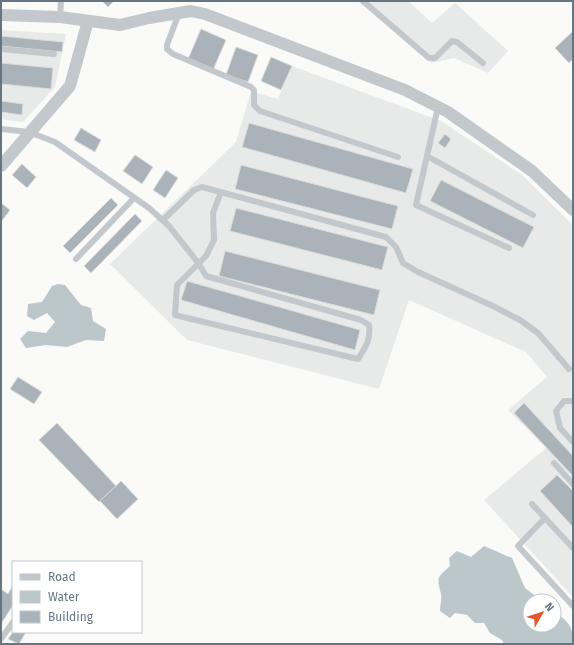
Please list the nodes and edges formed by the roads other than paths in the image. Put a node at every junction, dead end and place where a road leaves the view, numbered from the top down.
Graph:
1 (61, 1) edge
2 (363, 1) edge
3 (190, 6) edge
4 (179, 13) junction
5 (1, 15) edge
6 (60, 17) junction
7 (88, 21) junction
8 (1, 49) edge
9 (54, 54) dead end
10 (482, 63) dead end
11 (438, 107) junction
12 (1, 129) edge
13 (29, 132) junction
14 (427, 156) junction
15 (398, 157) dead end
16 (1, 166) edge
17 (221, 192) junction
18 (134, 198) junction
19 (573, 210) edge
20 (533, 215) dead end
21 (163, 220) junction
22 (509, 248) dead end
23 (76, 260) dead end
24 (199, 264) junction
25 (569, 369) dead end
26 (573, 401) edge
27 (573, 442) edge
28 (554, 463) dead end
29 (573, 484) edge
30 (532, 504) dead end
31 (546, 518) junction
32 (573, 548) edge
33 (573, 606) edge
34 (12, 623) edge
35 (1, 639) edge

1 - 6 lane
2 - 10 lane
3 - 4 street
3 - 11 street
4 - 7 street
4 - 15 lane
5 - 6 street
6 - 7 street
7 - 13 street
8 - 9 lane
11 - 14 lane
11 - 19 street
12 - 13 lane
13 - 16 street
13 - 18 lane
14 - 20 lane
14 - 22 lane
17 - 21 lane
17 - 24 lane
17 - 25 lane
18 - 21 lane
18 - 23 lane
21 - 24 lane
24 - 24 lane
26 - 27 lane
28 - 29 lane
30 - 31 lane
31 - 32 lane
31 - 33 lane
34 - 35 lane

